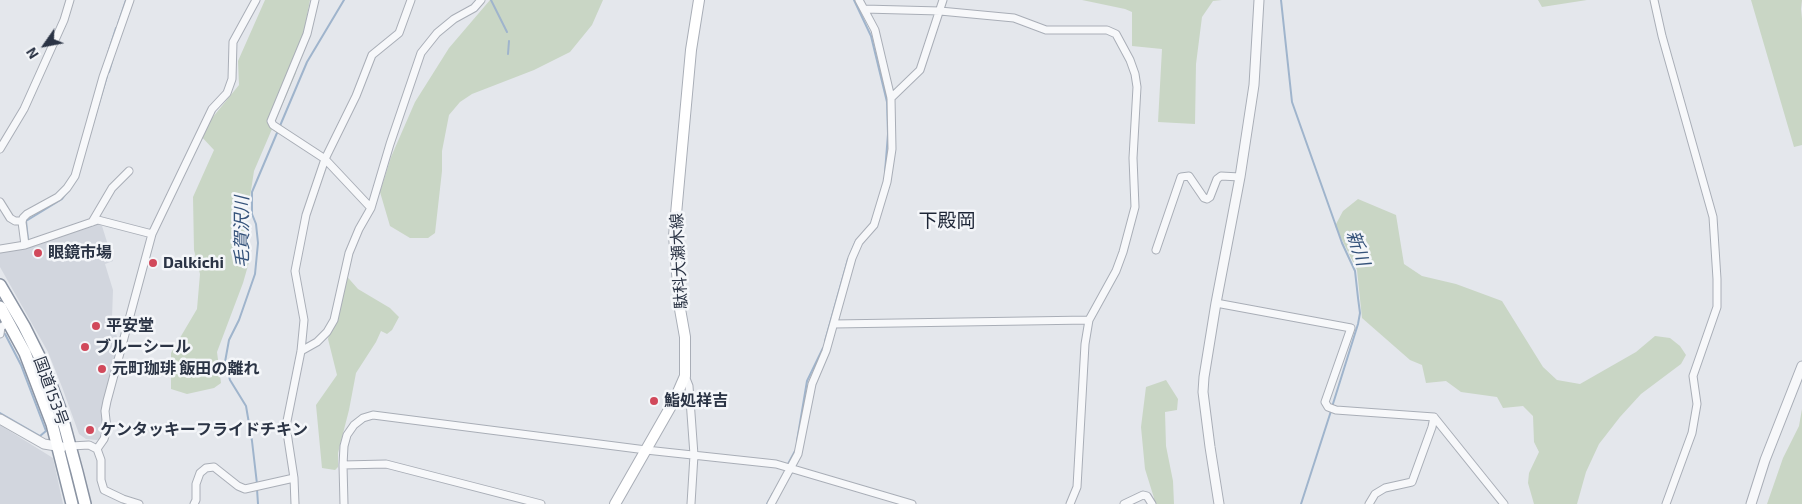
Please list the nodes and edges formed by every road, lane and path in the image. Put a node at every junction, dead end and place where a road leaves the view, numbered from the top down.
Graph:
1 (70, 0) edge
2 (130, 0) edge
3 (256, 0) edge
4 (315, 0) edge
5 (411, 0) edge
6 (481, 0) edge
7 (699, 0) edge
8 (859, 0) edge
9 (943, 0) edge
10 (1259, 0) edge
11 (1654, 0) edge
12 (864, 9) junction
13 (940, 11) junction
14 (891, 98) junction
15 (1, 144) edge
16 (325, 159) junction
17 (129, 172) dead end
18 (1240, 177) junction
19 (0, 202) edge
20 (371, 208) junction
21 (22, 221) junction
22 (92, 222) junction
23 (152, 234) junction
24 (25, 245) junction
25 (0, 249) edge
26 (1156, 250) dead end
27 (0, 285) edge
28 (1216, 303) junction
29 (0, 307) edge
30 (1089, 320) junction
31 (9, 322) junction
32 (834, 324) junction
33 (0, 334) edge
34 (301, 351) junction
35 (1802, 366) edge
36 (685, 376) junction
37 (1434, 417) junction
38 (0, 418) edge
39 (65, 447) junction
40 (97, 449) junction
41 (646, 450) junction
42 (694, 455) junction
43 (343, 465) junction
44 (789, 469) junction
45 (294, 478) junction
46 (130, 503) edge
47 (72, 504) edge
48 (84, 504) edge
49 (139, 504) edge
50 (194, 504) edge
51 (295, 504) edge
52 (344, 504) edge
53 (541, 504) edge
54 (615, 504) edge
55 (692, 504) edge
56 (771, 504) edge
57 (912, 504) edge
58 (1070, 504) edge
59 (1124, 504) edge
60 (1152, 504) edge
61 (1219, 504) edge
62 (1369, 504) edge
63 (1504, 504) edge
64 (1666, 504) edge
65 (1751, 504) edge

1 - 15 street
2 - 21 street
3 - 23 street
4 - 16 street
5 - 16 street
6 - 20 street
7 - 36 main road, 駄科大瀬木線
8 - 12 street
9 - 13 street
10 - 18 street
11 - 64 street
12 - 13 street
12 - 14 street
13 - 14 street
13 - 30 street
14 - 32 street
16 - 20 street
16 - 34 street
17 - 22 street
18 - 26 street
18 - 28 street
19 - 21 street
20 - 34 street
21 - 24 street
22 - 23 street
22 - 24 street
23 - 40 street
24 - 25 street
27 - 39 highway, 国道153号
28 - 37 street
28 - 61 street
29 - 31 highway, 国道153号
30 - 32 street
30 - 58 street
31 - 33 street
31 - 39 highway, 国道153号
32 - 44 street
34 - 45 street
35 - 65 street
36 - 41 main road, 駄科大瀬木線
36 - 42 street
37 - 62 street
37 - 63 street
38 - 39 street
39 - 40 street
39 - 47 highway, 国道153号
39 - 48 highway, 国道153号
40 - 46 street
41 - 42 street
41 - 43 street
41 - 54 main road, 駄科大瀬木線
42 - 44 street
42 - 55 street
43 - 52 street
43 - 53 street
44 - 56 street
44 - 57 street
45 - 50 street
45 - 51 street
46 - 49 street
59 - 60 street

